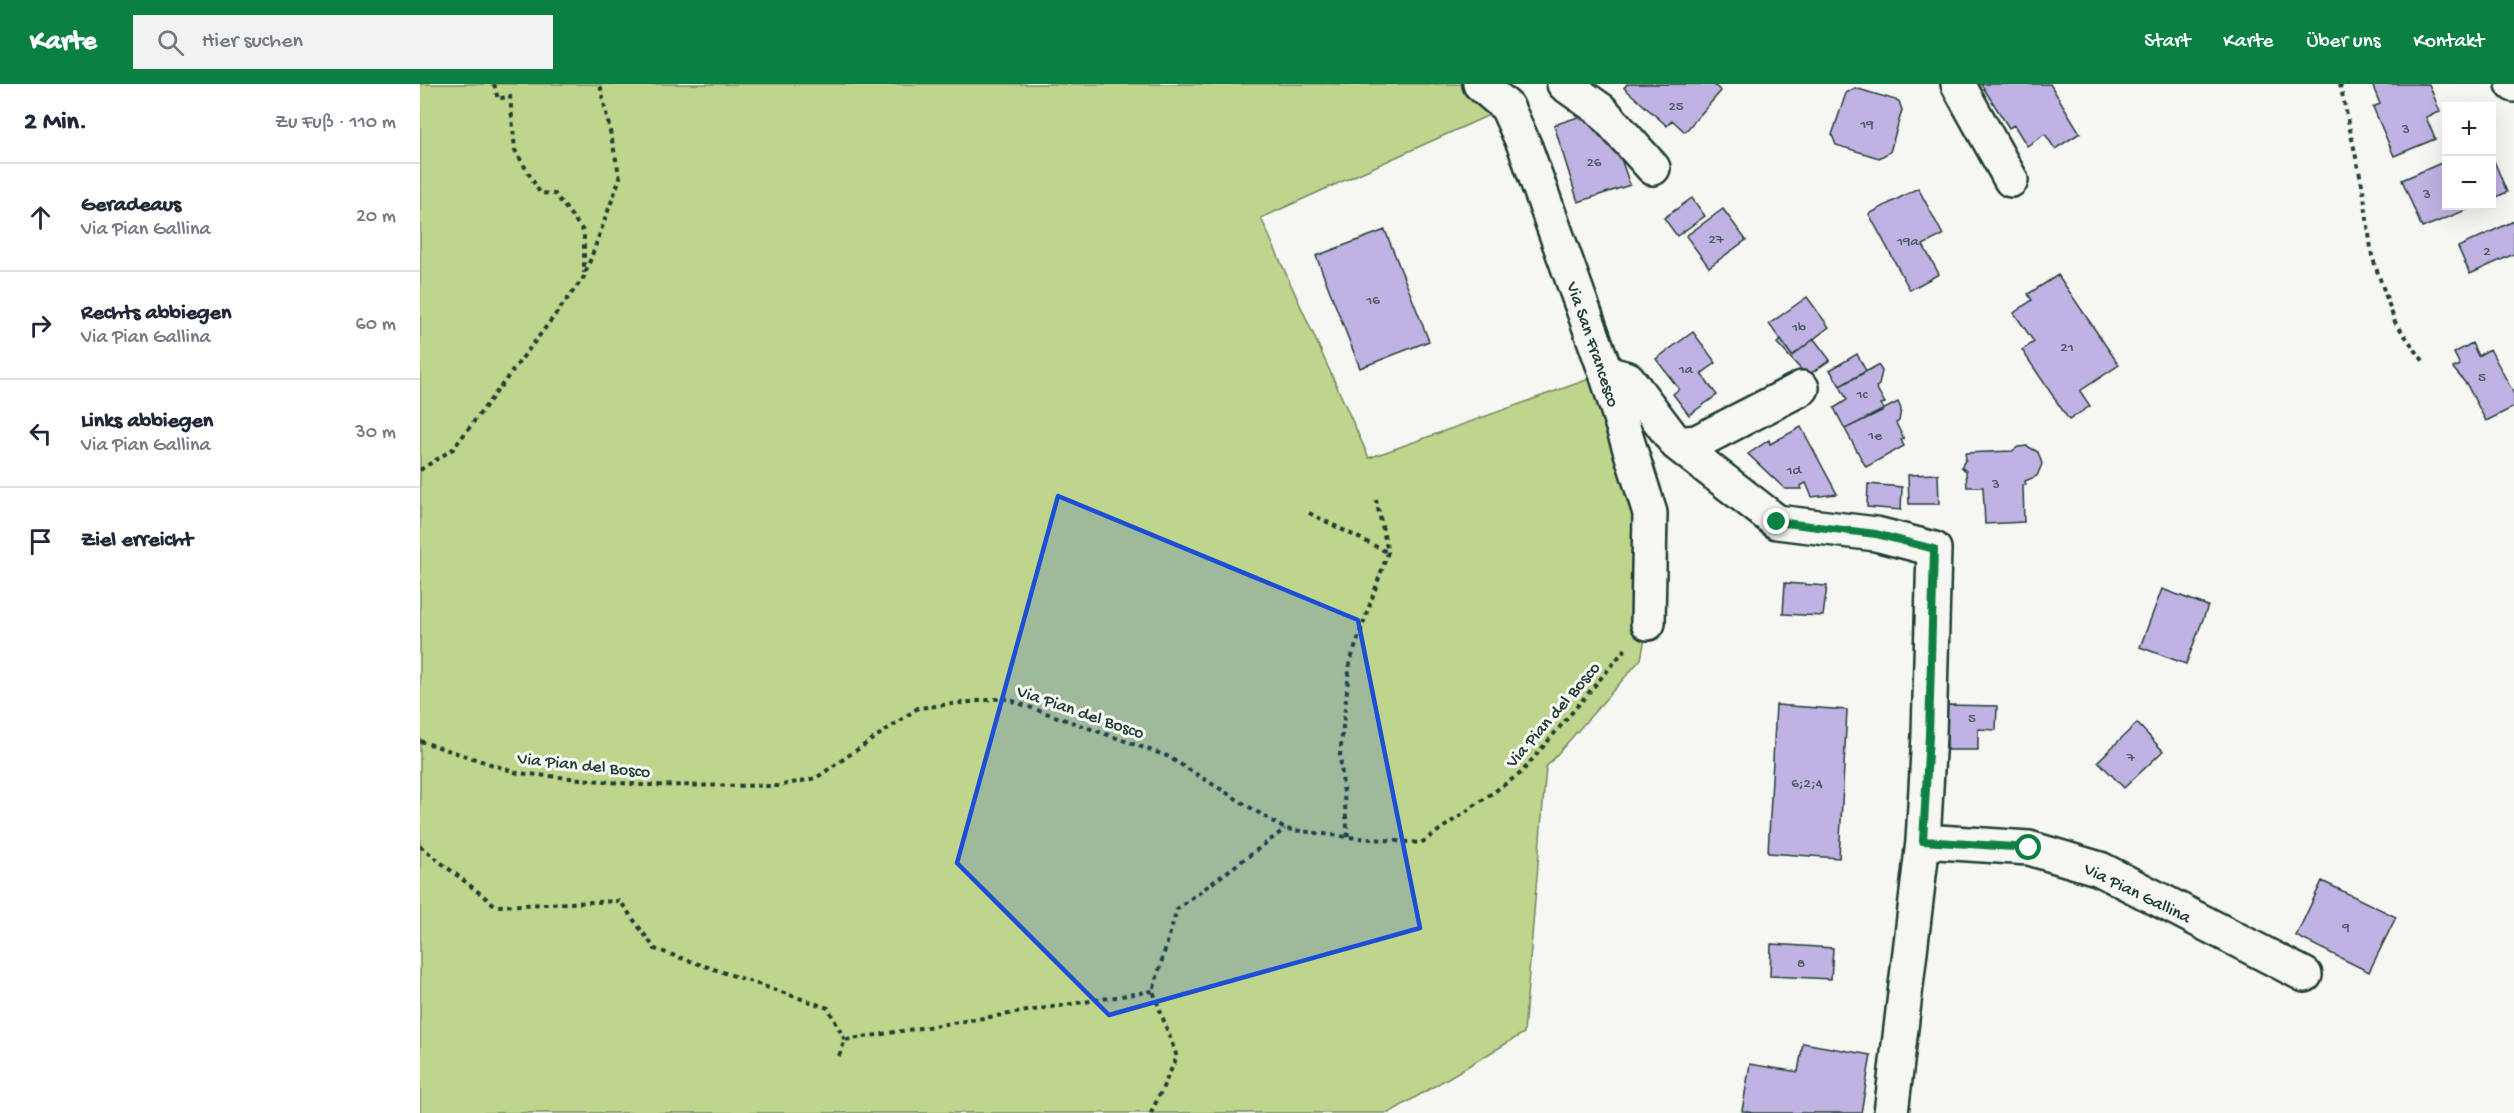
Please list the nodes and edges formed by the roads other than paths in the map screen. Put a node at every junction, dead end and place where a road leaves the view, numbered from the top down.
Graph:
1 (1480, 84) edge
2 (1564, 84) edge
3 (1958, 84) edge
4 (1653, 168) dead end
5 (2011, 180) dead end
6 (1606, 373) junction
7 (1802, 388) dead end
8 (1677, 444) junction
9 (1648, 623) road end
10 (1923, 841) junction
11 (2305, 975) dead end
12 (1892, 1113) edge

1 - 6 street, Via San Francesco
2 - 4 street
3 - 5 street
6 - 8 street
6 - 9 street, Via San Francesco
7 - 8 street
8 - 10 street
10 - 11 street, Via Pian Gallina
10 - 12 street

